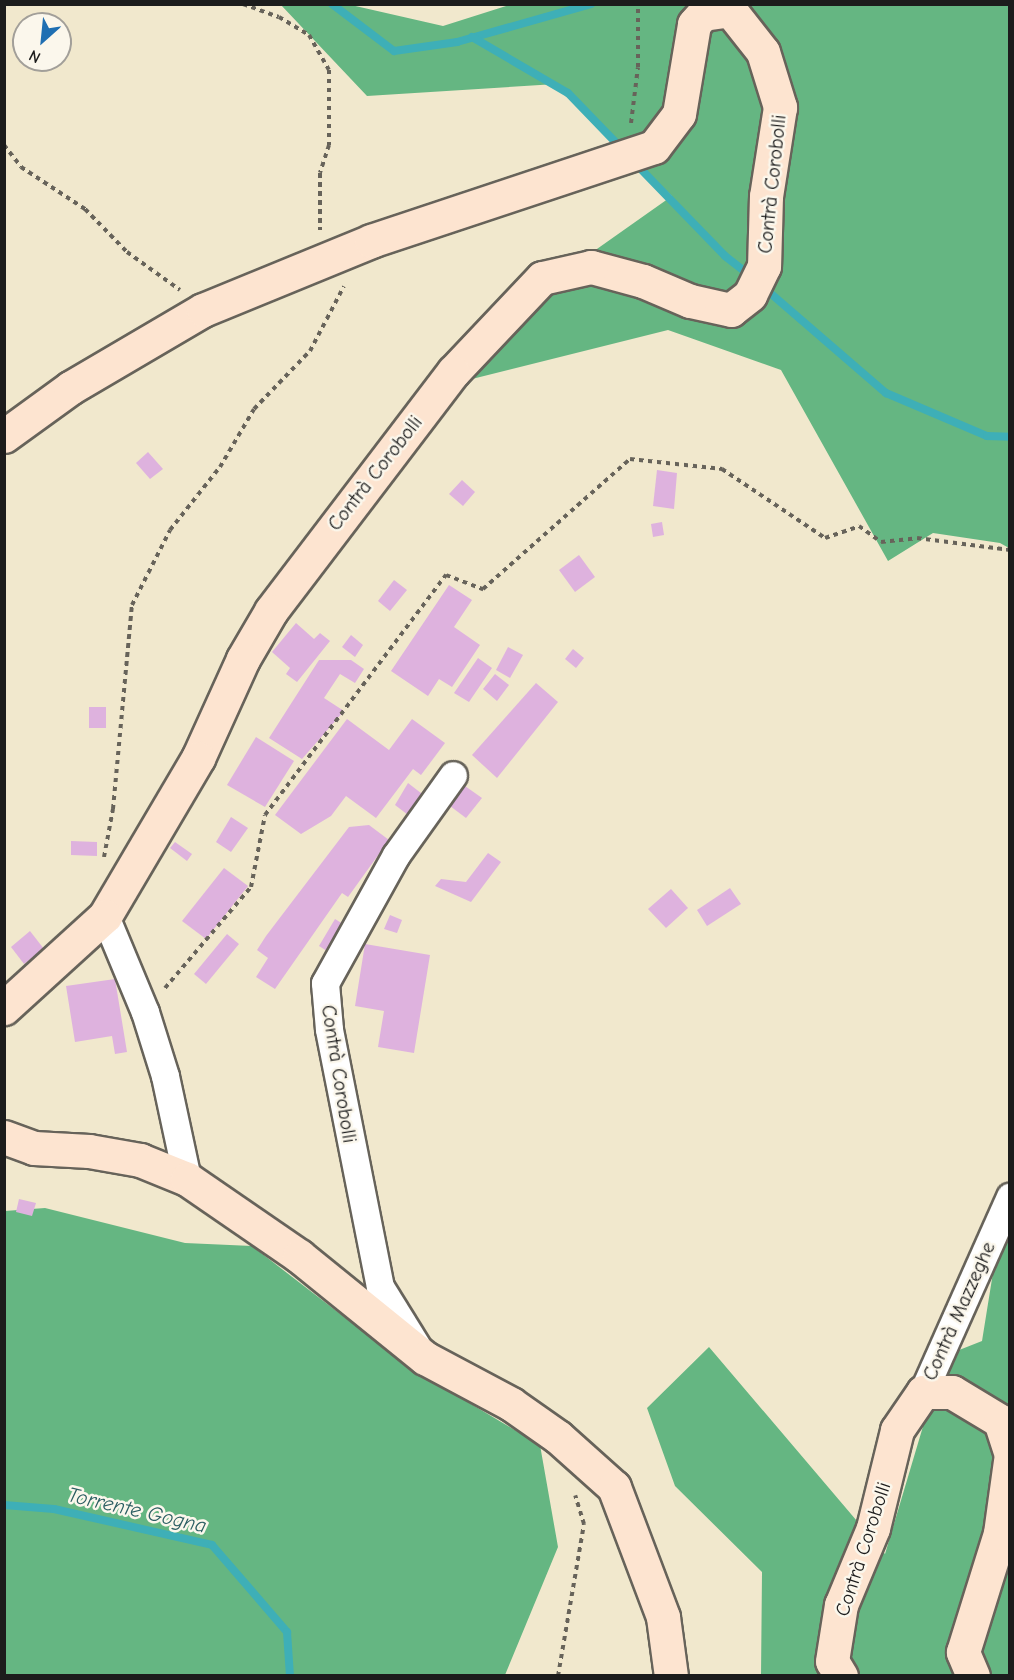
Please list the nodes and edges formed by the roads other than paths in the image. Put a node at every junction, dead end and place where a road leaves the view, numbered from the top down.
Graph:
1 (4, 436) edge
2 (453, 775) dead end
3 (105, 916) junction
4 (4, 1008) edge
5 (4, 1137) edge
6 (188, 1179) junction
7 (1010, 1197) edge
8 (424, 1358) junction
9 (923, 1392) junction
10 (1010, 1452) edge
11 (1010, 1461) edge
12 (671, 1676) edge
13 (841, 1676) edge
14 (973, 1676) edge

1 - 3 street, Contrà Corobolli
2 - 8 street, Contrà Corobolli
3 - 4 street, Contrà Corobolli
3 - 6 street
5 - 6 street
6 - 8 street
7 - 9 street, Contrà Mazzeghe
8 - 12 street
9 - 10 street
9 - 13 street, Contrà Corobolli
11 - 14 street

